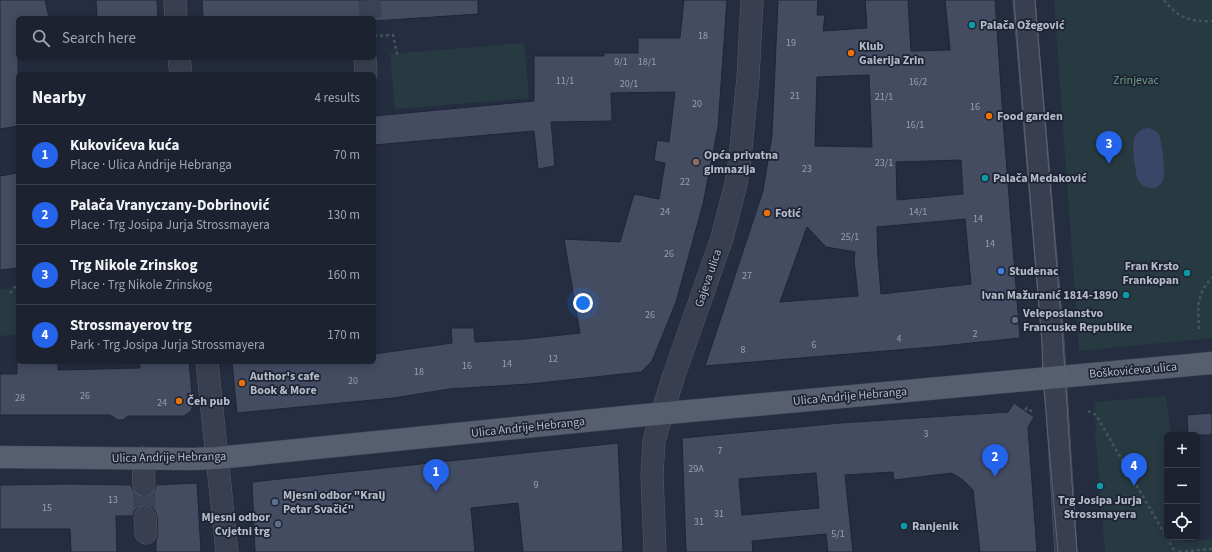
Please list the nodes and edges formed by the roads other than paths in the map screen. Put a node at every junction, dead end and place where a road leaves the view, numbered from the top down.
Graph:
1 (175, 0) edge
2 (752, 0) edge
3 (1024, 0) edge
4 (176, 16) edge
5 (179, 60) edge
6 (364, 60) edge
7 (181, 72) edge
8 (366, 72) edge
9 (1212, 363) edge
10 (206, 364) edge
11 (1054, 377) junction
12 (662, 414) junction
13 (0, 457) edge
14 (143, 458) junction
15 (217, 458) junction
16 (144, 485) tunnel mouth
17 (227, 552) edge
18 (655, 552) edge
19 (1066, 552) edge

1 - 4 street
2 - 12 street, Gajeva ulica
3 - 11 street
5 - 7 street
6 - 8 street
9 - 11 main road, Boškovićeva ulica
10 - 15 street
11 - 12 main road, Ulica Andrije Hebranga
11 - 19 street
12 - 15 main road, Ulica Andrije Hebranga
12 - 18 street, Gajeva ulica
13 - 14 main road, Ulica Andrije Hebranga
14 - 15 main road, Ulica Andrije Hebranga
14 - 16 street
15 - 17 street

